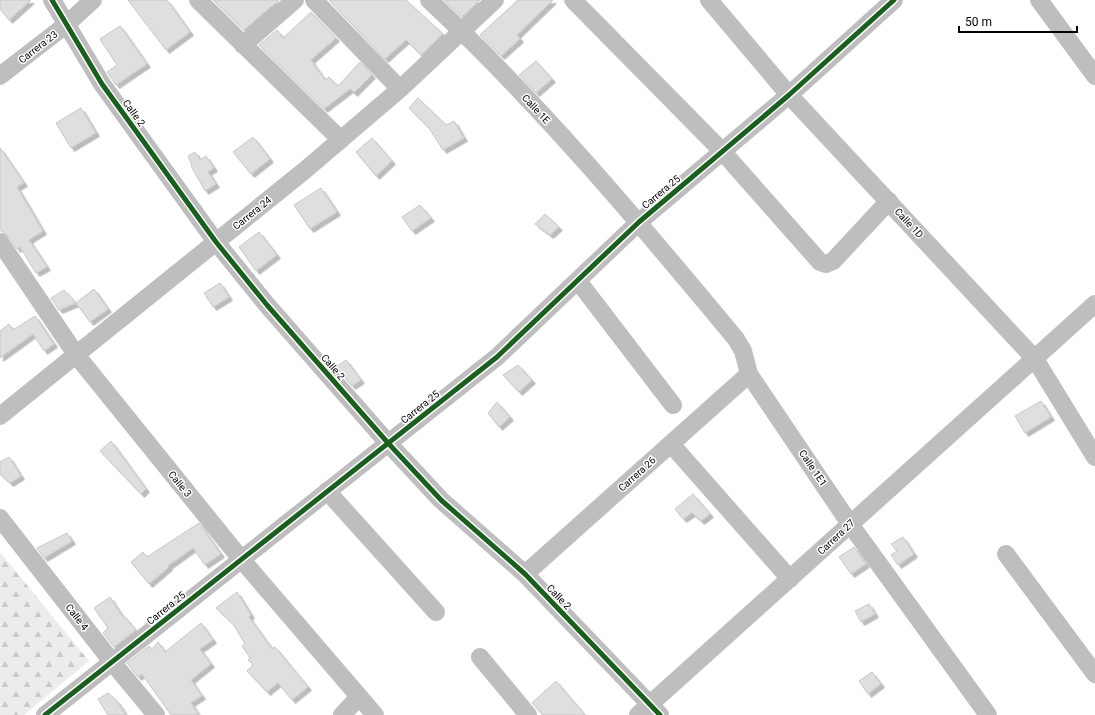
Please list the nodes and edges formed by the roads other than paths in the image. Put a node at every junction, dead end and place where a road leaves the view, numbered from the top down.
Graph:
1 (52, 0) edge
2 (93, 0) edge
3 (198, 0) edge
4 (295, 0) edge
5 (314, 0) edge
6 (429, 0) edge
7 (495, 0) edge
8 (573, 0) edge
9 (709, 0) edge
10 (894, 0) edge
11 (1039, 0) edge
12 (67, 24) junction
13 (462, 31) junction
14 (243, 45) junction
15 (0, 76) edge
16 (1095, 76) edge
17 (400, 88) junction
18 (789, 94) junction
19 (341, 140) junction
20 (722, 151) junction
21 (889, 201) junction
22 (639, 222) junction
23 (0, 242) edge
24 (216, 242) junction
25 (578, 280) junction
26 (1095, 304) edge
27 (77, 356) junction
28 (1035, 359) junction
29 (749, 374) junction
30 (673, 405) dead end
31 (0, 416) edge
32 (388, 443) junction
33 (671, 444) junction
34 (1095, 456) edge
35 (327, 491) junction
36 (0, 518) edge
37 (850, 524) junction
38 (1006, 554) dead end
39 (240, 559) junction
40 (525, 574) junction
41 (790, 578) junction
42 (436, 612) dead end
43 (480, 657) dead end
44 (113, 663) junction
45 (1095, 674) edge
46 (359, 697) junction
47 (649, 711) edge
48 (45, 715) edge
49 (156, 715) edge
50 (342, 715) edge
51 (375, 715) edge
52 (528, 715) edge
53 (988, 715) edge

1 - 12 street, Calle 2
2 - 12 street, Carrera 23
3 - 14 street
4 - 14 street
5 - 17 street
6 - 13 street, Calle 1E
7 - 13 street, Carrera 24
8 - 20 street
9 - 18 street, Calle 1D
10 - 18 street, Carrera 25
11 - 16 street
12 - 15 street, Carrera 23
12 - 24 street, Calle 2
13 - 17 street, Carrera 24
13 - 22 street, Calle 1E
14 - 19 street
17 - 19 street, Carrera 24
18 - 20 street, Carrera 25
18 - 21 street, Calle 1D
19 - 24 street, Carrera 24
20 - 21 street
20 - 22 street, Carrera 25
21 - 28 street, Calle 1D
22 - 25 street, Carrera 25
22 - 29 street, Calle 1E1
23 - 27 street, Calle 3
24 - 27 street, Carrera 24
24 - 32 street, Calle 2
25 - 30 street
25 - 32 street, Carrera 25
26 - 28 street, Carrera 27
27 - 31 street, Carrera 24
27 - 39 street, Calle 3
28 - 34 street, Calle 1D
28 - 37 street, Carrera 27
29 - 33 street, Carrera 26
29 - 37 street, Calle 1E1
32 - 35 street, Carrera 25
32 - 40 street, Calle 2
33 - 40 street, Carrera 26
33 - 41 street
35 - 39 street, Carrera 25
35 - 42 street
36 - 44 street, Calle 4
37 - 41 street, Carrera 27
37 - 53 street, Calle 1E1
38 - 45 street
39 - 44 street, Carrera 25
39 - 46 street, Calle 3
40 - 47 street, Calle 2
41 - 47 street, Carrera 27
43 - 52 street
44 - 48 street, Carrera 25
44 - 49 street, Calle 4
46 - 50 street
46 - 51 street, Calle 3

